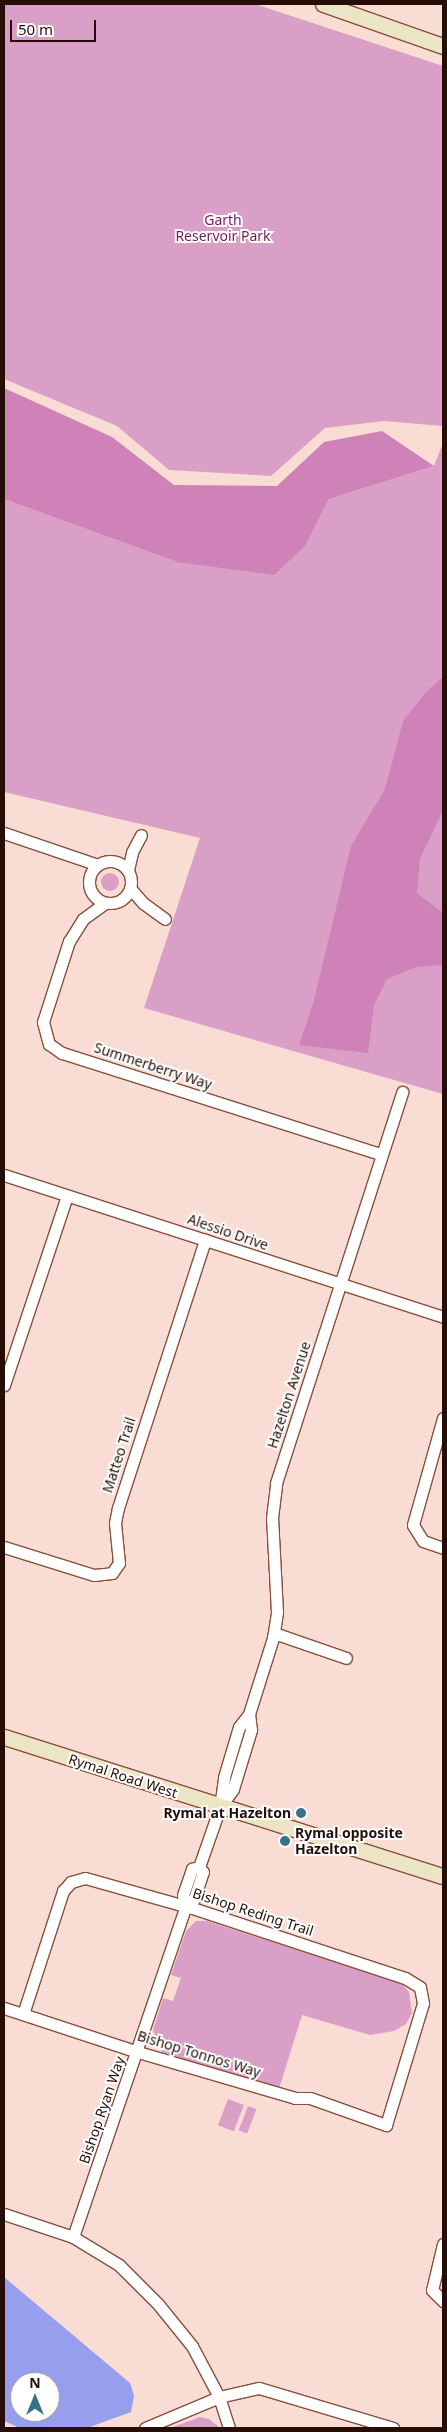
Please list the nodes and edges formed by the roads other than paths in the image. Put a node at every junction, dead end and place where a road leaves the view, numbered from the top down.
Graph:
1 (323, 4) edge
2 (443, 46) edge
3 (4, 833) edge
4 (141, 835) dead end
5 (132, 852) junction
6 (76, 860) junction
7 (115, 862) junction
8 (98, 865) junction
9 (128, 870) junction
10 (90, 877) junction
11 (130, 888) junction
12 (91, 892) junction
13 (123, 899) junction
14 (104, 902) junction
15 (143, 903) junction
16 (84, 919) junction
17 (165, 919) dead end
18 (402, 1092) dead end
19 (380, 1154) junction
20 (4, 1175) edge
21 (68, 1196) junction
22 (205, 1240) junction
23 (340, 1286) junction
24 (443, 1317) edge
25 (4, 1385) edge
26 (443, 1418) edge
27 (4, 1547) edge
28 (443, 1548) edge
29 (274, 1633) junction
30 (346, 1658) dead end
31 (4, 1738) edge
32 (220, 1807) junction
33 (443, 1876) edge
34 (186, 1906) junction
35 (4, 2008) edge
36 (23, 2014) junction
37 (138, 2052) junction
38 (386, 2125) joint
39 (4, 2214) edge
40 (74, 2238) junction
41 (443, 2244) edge
42 (443, 2301) edge
43 (219, 2397) junction
44 (145, 2428) edge
45 (229, 2428) edge
46 (393, 2428) edge

1 - 2 main road
3 - 6 street
4 - 5 street
5 - 7 street
5 - 9 street
6 - 8 street
6 - 10 street
7 - 8 street
7 - 9 street
8 - 10 street
9 - 11 street
10 - 12 street
11 - 13 street
11 - 15 street
12 - 14 street
12 - 16 street, Summerberry Way
13 - 14 street
13 - 15 street
14 - 16 street, Summerberry Way
15 - 17 street
16 - 19 street, Summerberry Way
18 - 19 street, Hazelton Avenue
19 - 23 street, Hazelton Avenue
20 - 21 street, Alessio Drive
21 - 22 street, Alessio Drive
21 - 25 street
22 - 23 street, Alessio Drive
22 - 27 street, Matteo Trail
23 - 24 street, Alessio Drive
23 - 29 street, Hazelton Avenue
26 - 28 street
29 - 30 street
29 - 32 street, Hazelton Avenue
31 - 32 main road, Rymal Road West
32 - 33 main road, Rymal Road West
32 - 34 street, Bishop Ryan Way
34 - 36 street, Bishop Reding Trail
34 - 37 street, Bishop Ryan Way
34 - 38 street, Bishop Reding Trail
35 - 36 street, Bishop Tonnos Way
36 - 37 street, Bishop Tonnos Way
37 - 38 street, Bishop Tonnos Way
37 - 40 street, Bishop Ryan Way
39 - 40 street
40 - 43 street
41 - 42 street
43 - 44 street
43 - 45 street
43 - 46 street

